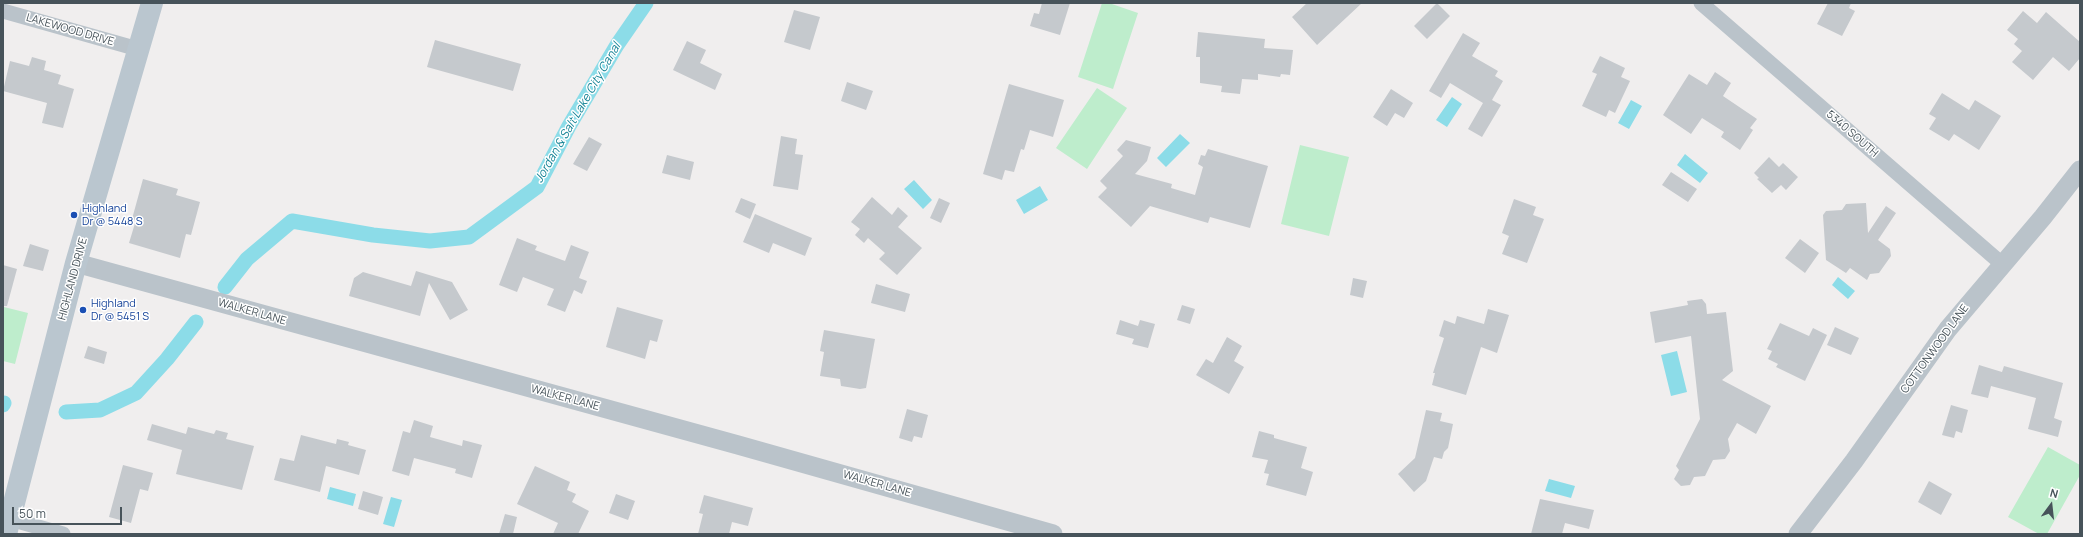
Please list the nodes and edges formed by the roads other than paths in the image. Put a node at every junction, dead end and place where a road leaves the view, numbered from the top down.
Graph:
1 (152, 3) edge
2 (1701, 3) edge
3 (3, 11) edge
4 (138, 49) junction
5 (2080, 170) edge
6 (76, 263) junction
7 (2002, 264) junction
8 (8, 526) edge
9 (63, 534) edge
10 (1053, 534) edge
11 (1798, 534) edge

1 - 4 main road, HIGHLAND DRIVE
2 - 7 street, 5340 SOUTH
3 - 4 street, LAKEWOOD DRIVE
4 - 6 main road, HIGHLAND DRIVE
5 - 7 street, COTTONWOOD LANE
6 - 8 main road, HIGHLAND DRIVE
6 - 10 street, WALKER LANE
7 - 11 street, COTTONWOOD LANE
8 - 9 street

